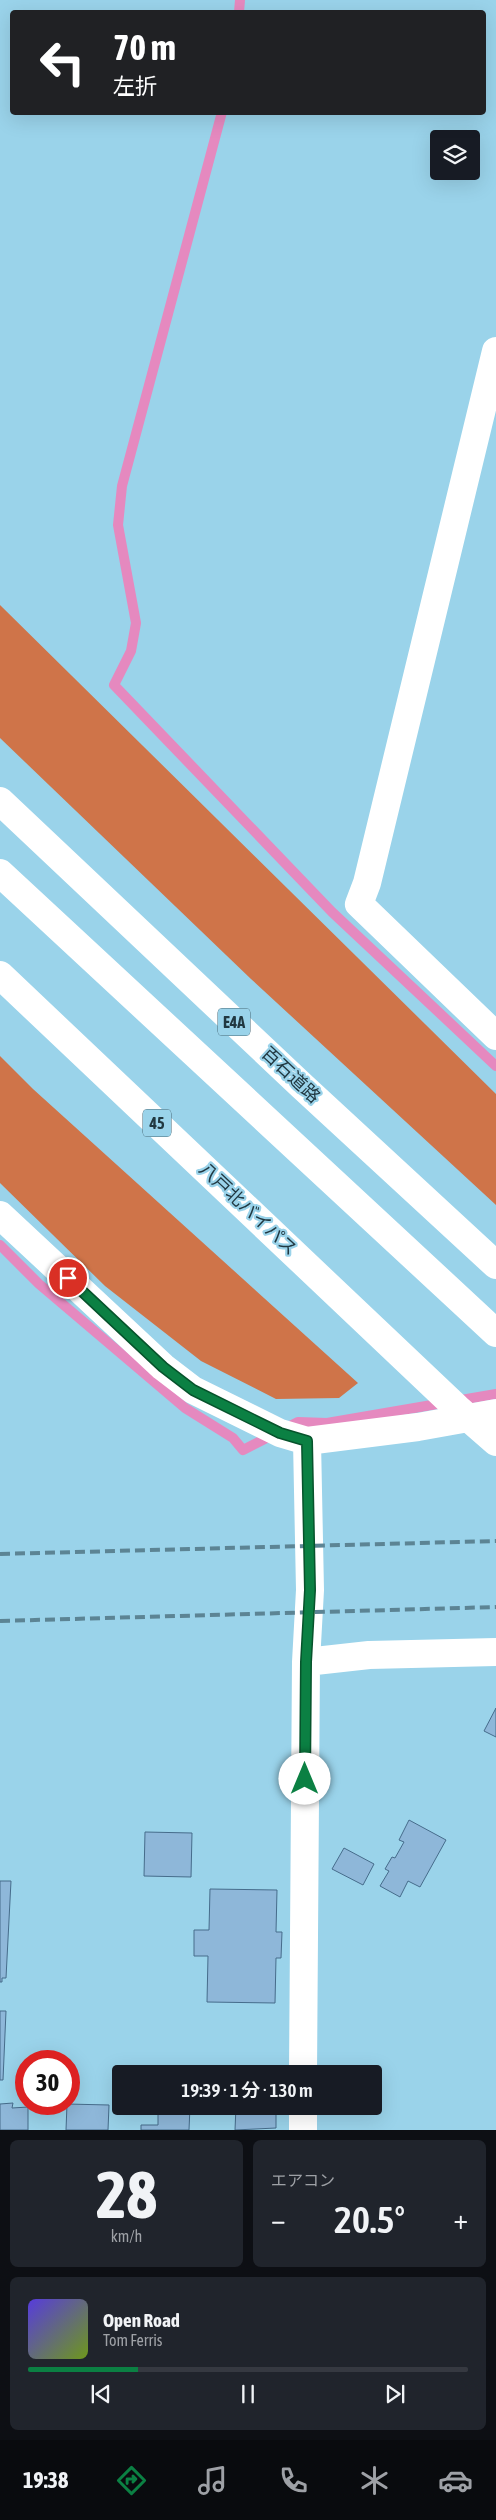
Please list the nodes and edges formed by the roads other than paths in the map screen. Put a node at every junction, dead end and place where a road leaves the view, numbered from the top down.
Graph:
1 (496, 351) edge
2 (0, 801) edge
3 (0, 873) edge
4 (0, 975) edge
5 (496, 1036) edge
6 (0, 1215) edge
7 (496, 1265) edge
8 (496, 1333) edge
9 (496, 1413) edge
10 (307, 1441) junction
11 (496, 1442) edge
12 (496, 1652) edge
13 (306, 1662) junction
14 (303, 2065) edge
15 (303, 2115) edge
16 (303, 2130) edge

1 - 5 main road
2 - 7 main road, 百石道路 / E4A
3 - 8 main road
4 - 11 main road, 八戸北バイパス / 45
6 - 10 main road
9 - 10 main road
10 - 13 main road
12 - 13 main road
13 - 14 main road
15 - 16 main road

